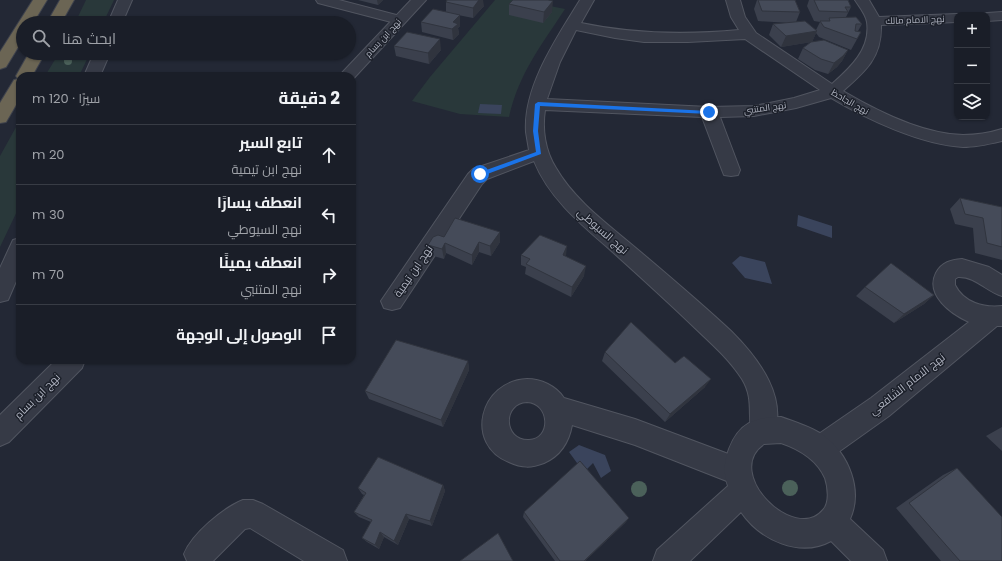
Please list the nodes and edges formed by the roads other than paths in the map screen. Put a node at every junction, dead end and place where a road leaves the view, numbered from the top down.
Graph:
1 (40, 0) edge
2 (67, 0) edge
3 (125, 0) edge
4 (322, 0) edge
5 (419, 0) edge
6 (587, 0) edge
7 (733, 0) edge
8 (862, 0) edge
9 (30, 16) edge
10 (58, 16) edge
11 (118, 16) edge
12 (1002, 16) edge
13 (990, 17) edge
14 (954, 18) edge
15 (399, 20) junction
16 (874, 21) junction
17 (572, 25) junction
18 (748, 34) junction
19 (16, 38) edge
20 (33, 60) edge
21 (99, 60) edge
22 (0, 64) edge
23 (26, 72) edge
24 (94, 72) edge
25 (351, 72) edge
26 (16, 90) edge
27 (832, 92) junction
28 (538, 104) junction
29 (709, 112) junction
30 (0, 118) edge
31 (1002, 135) edge
32 (539, 153) junction
33 (731, 170) dead end
34 (16, 255) edge
35 (1002, 287) edge
36 (0, 293) edge
37 (392, 301) dead end
38 (997, 316) edge
39 (69, 364) edge
40 (556, 408) dead end
41 (763, 431) junction
42 (0, 433) edge
43 (820, 449) junction
44 (740, 481) junction
45 (833, 523) junction
46 (199, 554) dead end
47 (332, 561) edge
48 (668, 561) edge
49 (872, 561) edge

1 - 9 highway
2 - 10 highway
3 - 11 street
4 - 15 street
5 - 15 street, نهج ابن بسام
6 - 17 street, نهج السيوطي
7 - 18 street, نهج الجاحظ
8 - 16 street
12 - 13 street
14 - 16 street, نهج الامام مالك
15 - 25 street, نهج ابن بسام
16 - 27 street, نهج المتنبي
17 - 18 street
17 - 28 street, نهج السيوطي
18 - 27 street, نهج الجاحظ
19 - 22 highway
20 - 23 highway
21 - 24 street
26 - 30 highway
27 - 29 street, نهج المتنبي
27 - 31 street, نهج الجاحظ
28 - 29 street, نهج المتنبي
28 - 32 street, نهج السيوطي
29 - 33 street
32 - 37 street, نهج ابن تيمية
32 - 41 street, نهج السيوطي
34 - 36 street
35 - 38 street, نهج الامام الشافعي
38 - 43 street, نهج الامام الشافعي
39 - 42 street, نهج ابن بسام
40 - 44 street
41 - 43 street
41 - 44 street
43 - 45 street
44 - 45 street
44 - 48 street
45 - 49 street
46 - 47 street

